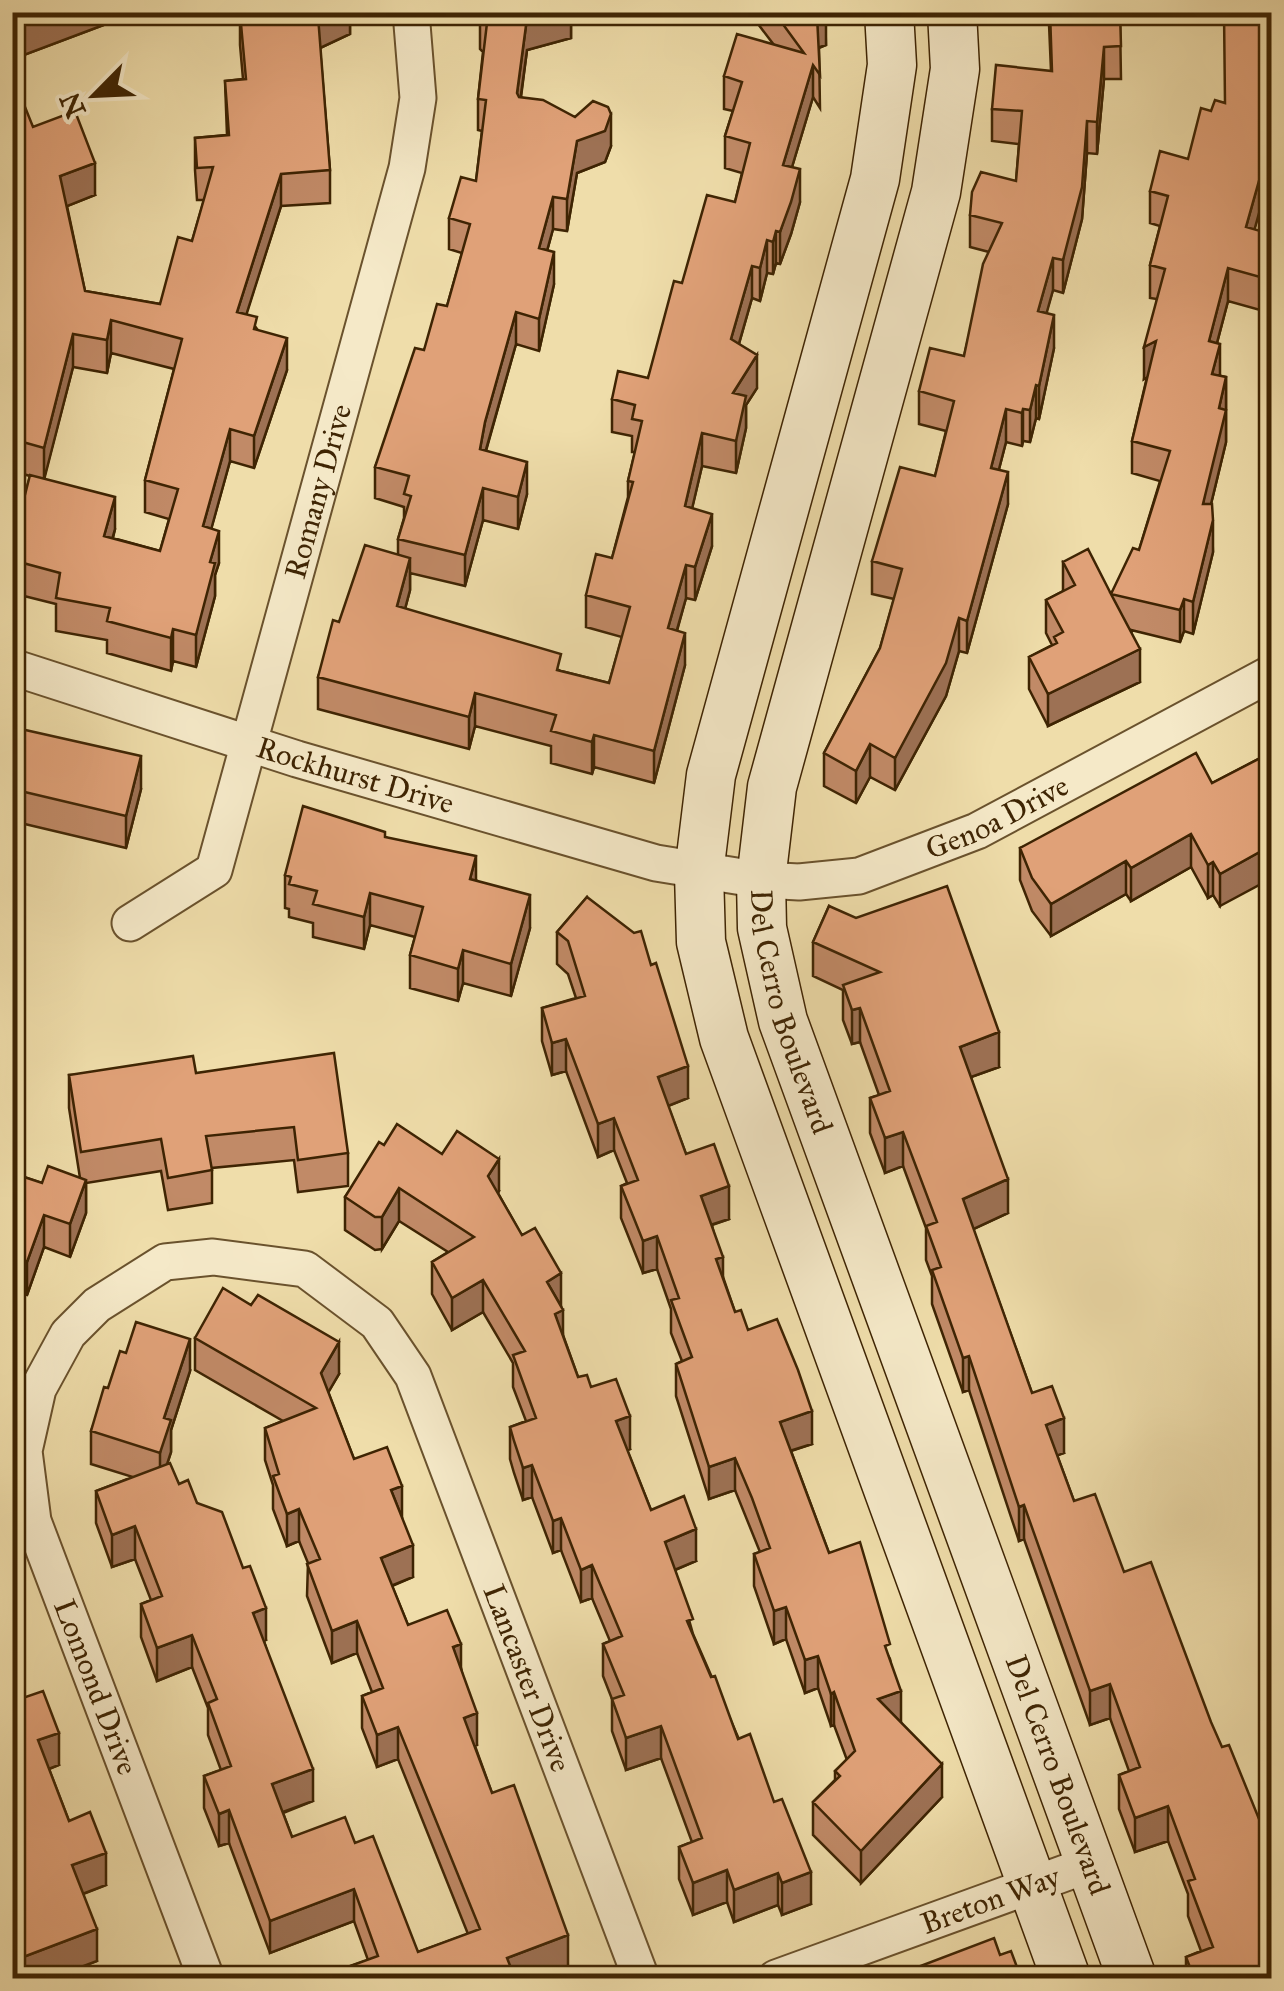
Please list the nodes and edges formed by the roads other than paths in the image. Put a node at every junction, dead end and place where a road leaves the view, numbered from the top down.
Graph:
1 (411, 12) edge
2 (889, 12) edge
3 (952, 12) edge
4 (12, 667) edge
5 (1272, 673) edge
6 (250, 744) junction
7 (700, 873) junction
8 (761, 880) junction
9 (130, 923) dead end
10 (413, 1376) joint
11 (1090, 1864) junction
12 (1031, 1886) junction
13 (206, 1978) edge
14 (641, 1978) edge
15 (776, 1978) edge
16 (1066, 1978) edge
17 (1132, 1978) edge

1 - 6 street, Romany Drive
2 - 7 street, Del Cerro Boulevard
3 - 8 street, Del Cerro Boulevard
4 - 6 street, Rockhurst Drive
5 - 8 street, Genoa Drive
6 - 7 street, Rockhurst Drive
6 - 9 street, Romany Drive
7 - 8 street, Genoa Drive
7 - 12 street, Del Cerro Boulevard
8 - 11 street, Del Cerro Boulevard
10 - 13 street, Lomond Drive
10 - 14 street, Lancaster Drive
11 - 12 street, Breton Way
11 - 17 street, Del Cerro Boulevard
12 - 15 street, Breton Way
12 - 16 street, Del Cerro Boulevard

